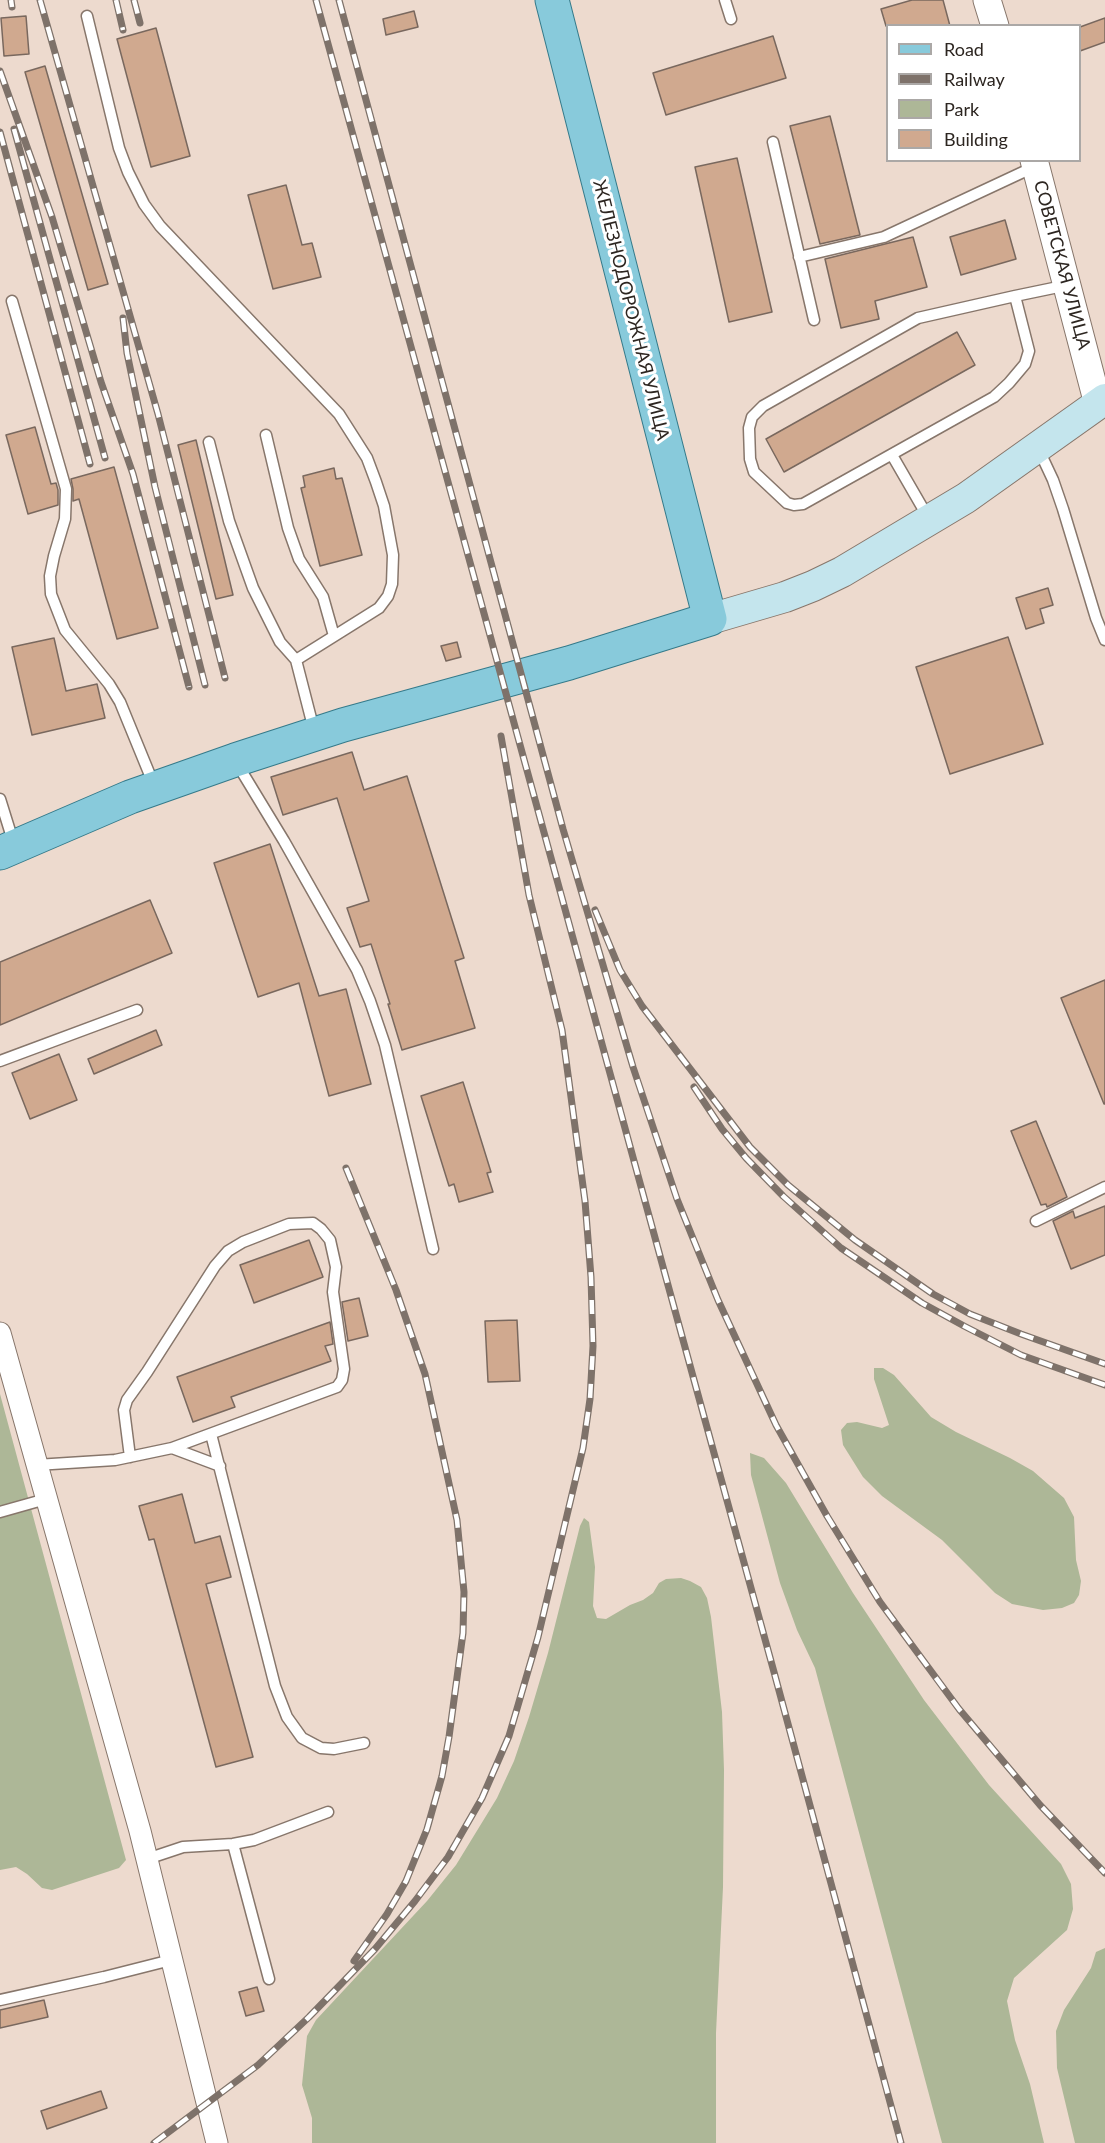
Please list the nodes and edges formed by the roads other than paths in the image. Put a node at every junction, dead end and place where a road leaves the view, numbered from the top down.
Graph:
1 (552, 0) edge
2 (726, 0) edge
3 (987, 0) edge
4 (87, 16) dead end
5 (731, 19) dead end
6 (994, 24) edge
7 (773, 141) dead end
8 (1035, 163) edge
9 (799, 257) junction
10 (1068, 285) junction
11 (1015, 296) junction
12 (12, 301) dead end
13 (814, 320) dead end
14 (1101, 401) edge
15 (266, 435) dead end
16 (209, 442) dead end
17 (1038, 447) junction
18 (891, 455) junction
19 (930, 520) junction
20 (710, 619) junction
21 (334, 636) junction
22 (1105, 640) edge
23 (296, 660) junction
24 (315, 734) junction
25 (235, 760) junction
26 (155, 788) junction
27 (0, 799) edge
28 (7, 850) edge
29 (137, 1010) dead end
30 (0, 1061) edge
31 (1105, 1187) edge
32 (1035, 1221) dead end
33 (433, 1249) dead end
34 (0, 1333) edge
35 (211, 1434) junction
36 (172, 1448) junction
37 (130, 1456) junction
38 (36, 1465) junction
39 (220, 1466) junction
40 (46, 1499) junction
41 (0, 1512) edge
42 (364, 1743) dead end
43 (328, 1812) dead end
44 (233, 1844) junction
45 (147, 1858) junction
46 (171, 1960) junction
47 (269, 1979) dead end
48 (0, 2000) edge
49 (217, 2143) edge

1 - 20 main road, ЖЕЛЕЗНОДОРОЖНАЯ УЛИЦА
2 - 5 lane
3 - 6 street
4 - 21 lane
7 - 9 lane
8 - 9 lane
8 - 10 street, СОВЕТСКАЯ УЛИЦА
9 - 13 lane
10 - 11 lane
10 - 14 street, СОВЕТСКАЯ УЛИЦА
11 - 18 lane
11 - 18 lane
12 - 26 lane
14 - 17 main road
15 - 21 lane
16 - 23 lane
17 - 19 main road
17 - 22 lane
18 - 19 lane
19 - 20 main road
20 - 24 main road
21 - 23 lane
23 - 24 lane
24 - 25 main road
25 - 26 main road
25 - 33 lane
26 - 28 main road
27 - 28 lane
29 - 30 lane
31 - 32 lane
34 - 38 street
35 - 36 lane
35 - 37 lane
35 - 39 lane
36 - 37 lane
36 - 39 lane
37 - 38 lane
38 - 40 street
39 - 42 lane
40 - 41 lane
40 - 45 street
43 - 44 lane
44 - 45 lane
44 - 47 lane
45 - 46 street
46 - 48 lane
46 - 49 street

